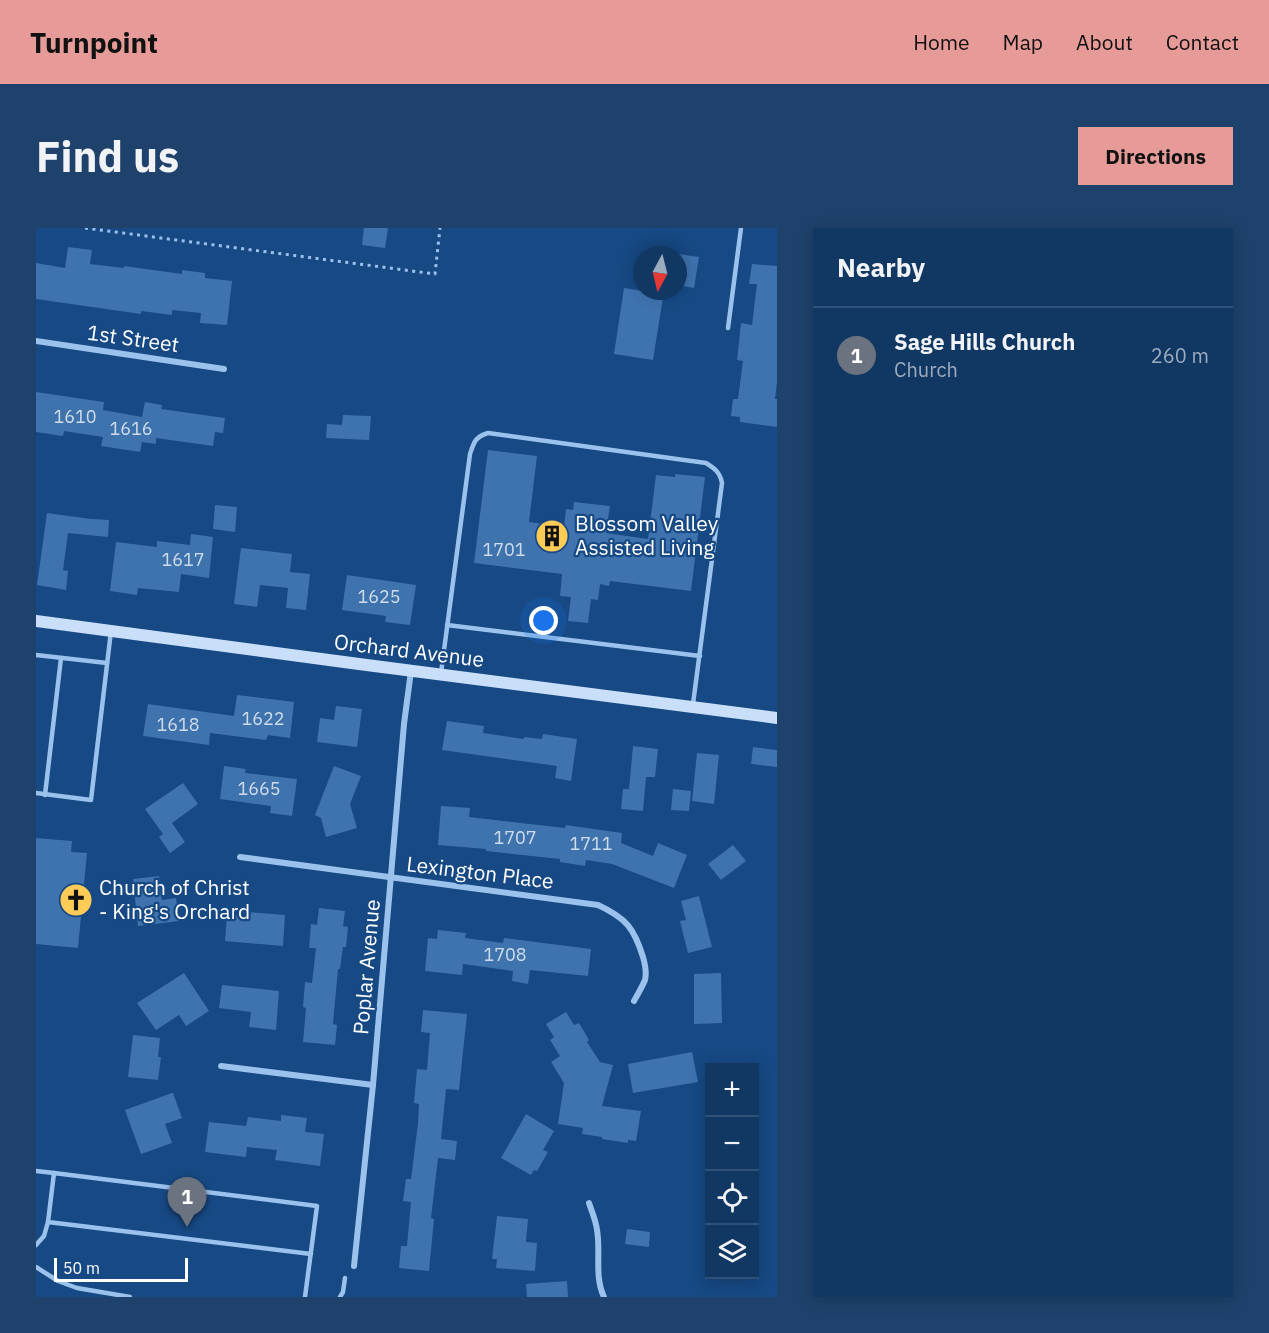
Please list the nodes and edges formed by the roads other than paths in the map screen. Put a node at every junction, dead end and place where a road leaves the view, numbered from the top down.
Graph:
1 (741, 228) edge
2 (728, 328) dead end
3 (36, 341) edge
4 (224, 369) dead end
5 (36, 621) edge
6 (447, 625) junction
7 (111, 631) junction
8 (36, 655) edge
9 (700, 656) junction
10 (61, 658) junction
11 (107, 663) junction
12 (411, 671) junction
13 (440, 675) junction
14 (693, 707) junction
15 (777, 718) edge
16 (36, 794) edge
17 (45, 795) junction
18 (240, 857) dead end
19 (391, 878) junction
20 (634, 1001) dead end
21 (221, 1066) dead end
22 (373, 1085) junction
23 (36, 1170) edge
24 (54, 1173) junction
25 (589, 1203) dead end
26 (48, 1222) junction
27 (36, 1245) edge
28 (310, 1254) junction
29 (354, 1266) dead end
30 (36, 1267) edge
31 (345, 1278) dead end
32 (130, 1297) edge
33 (305, 1297) edge
34 (340, 1297) edge
35 (604, 1297) edge

1 - 2 lane
3 - 4 street, 1st Street
5 - 7 street, Orchard Avenue
6 - 9 lane
6 - 9 lane
6 - 13 lane
7 - 11 lane
7 - 12 street, Orchard Avenue
8 - 10 lane
9 - 14 lane
10 - 11 lane
10 - 17 lane
11 - 17 lane
12 - 13 street, Orchard Avenue
12 - 19 street, Poplar Avenue
13 - 14 street, Orchard Avenue
14 - 15 street, Orchard Avenue
16 - 17 lane
18 - 19 street, Lexington Place
19 - 20 street, Lexington Place
19 - 22 street, Poplar Avenue
21 - 22 street
22 - 29 street, Poplar Avenue
23 - 24 lane
24 - 26 lane
24 - 28 lane
25 - 35 street
26 - 27 lane
26 - 28 lane
28 - 33 lane
30 - 32 lane
31 - 34 lane

